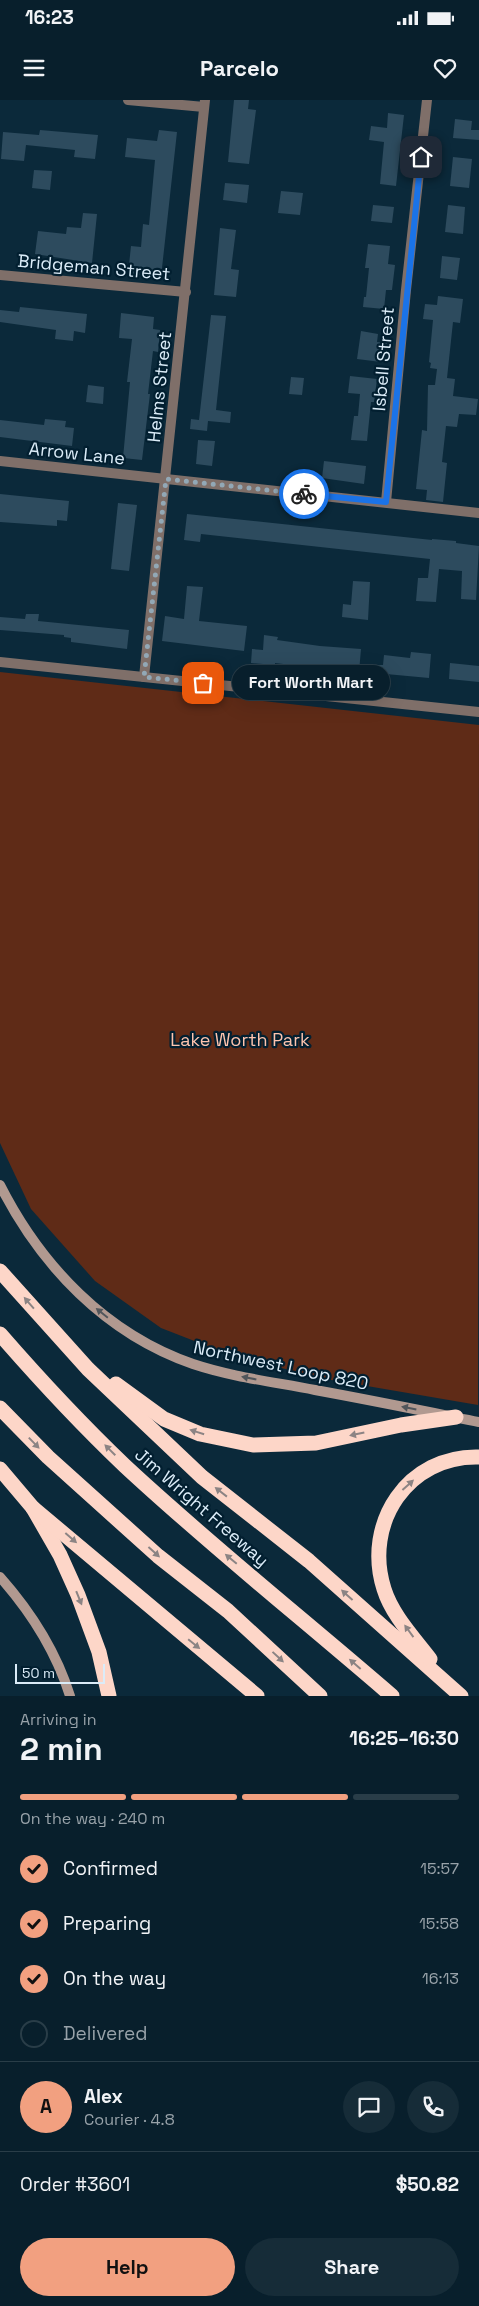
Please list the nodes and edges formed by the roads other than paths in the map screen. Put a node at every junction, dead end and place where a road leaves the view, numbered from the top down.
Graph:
1 (128, 100) edge
2 (427, 100) edge
3 (205, 104) edge
4 (0, 275) edge
5 (186, 292) junction
6 (0, 461) edge
7 (166, 479) junction
8 (386, 502) junction
9 (479, 513) edge
10 (0, 662) edge
11 (144, 677) junction
12 (479, 712) edge
13 (0, 1186) edge
14 (0, 1271) edge
15 (0, 1334) edge
16 (88, 1369) junction
17 (0, 1408) edge
18 (456, 1417) junction
19 (479, 1422) edge
20 (479, 1457) edge
21 (0, 1469) edge
22 (33, 1508) junction
23 (0, 1577) edge
24 (449, 1684) junction
25 (70, 1696) edge
26 (109, 1696) edge
27 (258, 1696) edge
28 (320, 1696) edge
29 (392, 1696) edge
30 (461, 1696) edge

1 - 3 street
2 - 8 street, Isbell Street
3 - 5 street, Helms Street
4 - 5 street, Bridgeman Street
5 - 7 street, Helms Street
6 - 7 street, Arrow Lane
7 - 8 street, Arrow Lane
7 - 11 street, Helms Street
8 - 9 street, Arrow Lane
10 - 11 street
11 - 12 street
18 -> 13 main road, Northwest Loop 820
16 -> 14 highway
29 -> 15 highway, Jim Wright Freeway
18 -> 16 highway
24 -> 16 highway
17 -> 28 highway
18 - 19 main road, Northwest Loop 820
24 -> 20 highway
21 - 22 highway
22 -> 26 highway
22 -> 27 highway
23 - 25 main road
24 - 30 highway

